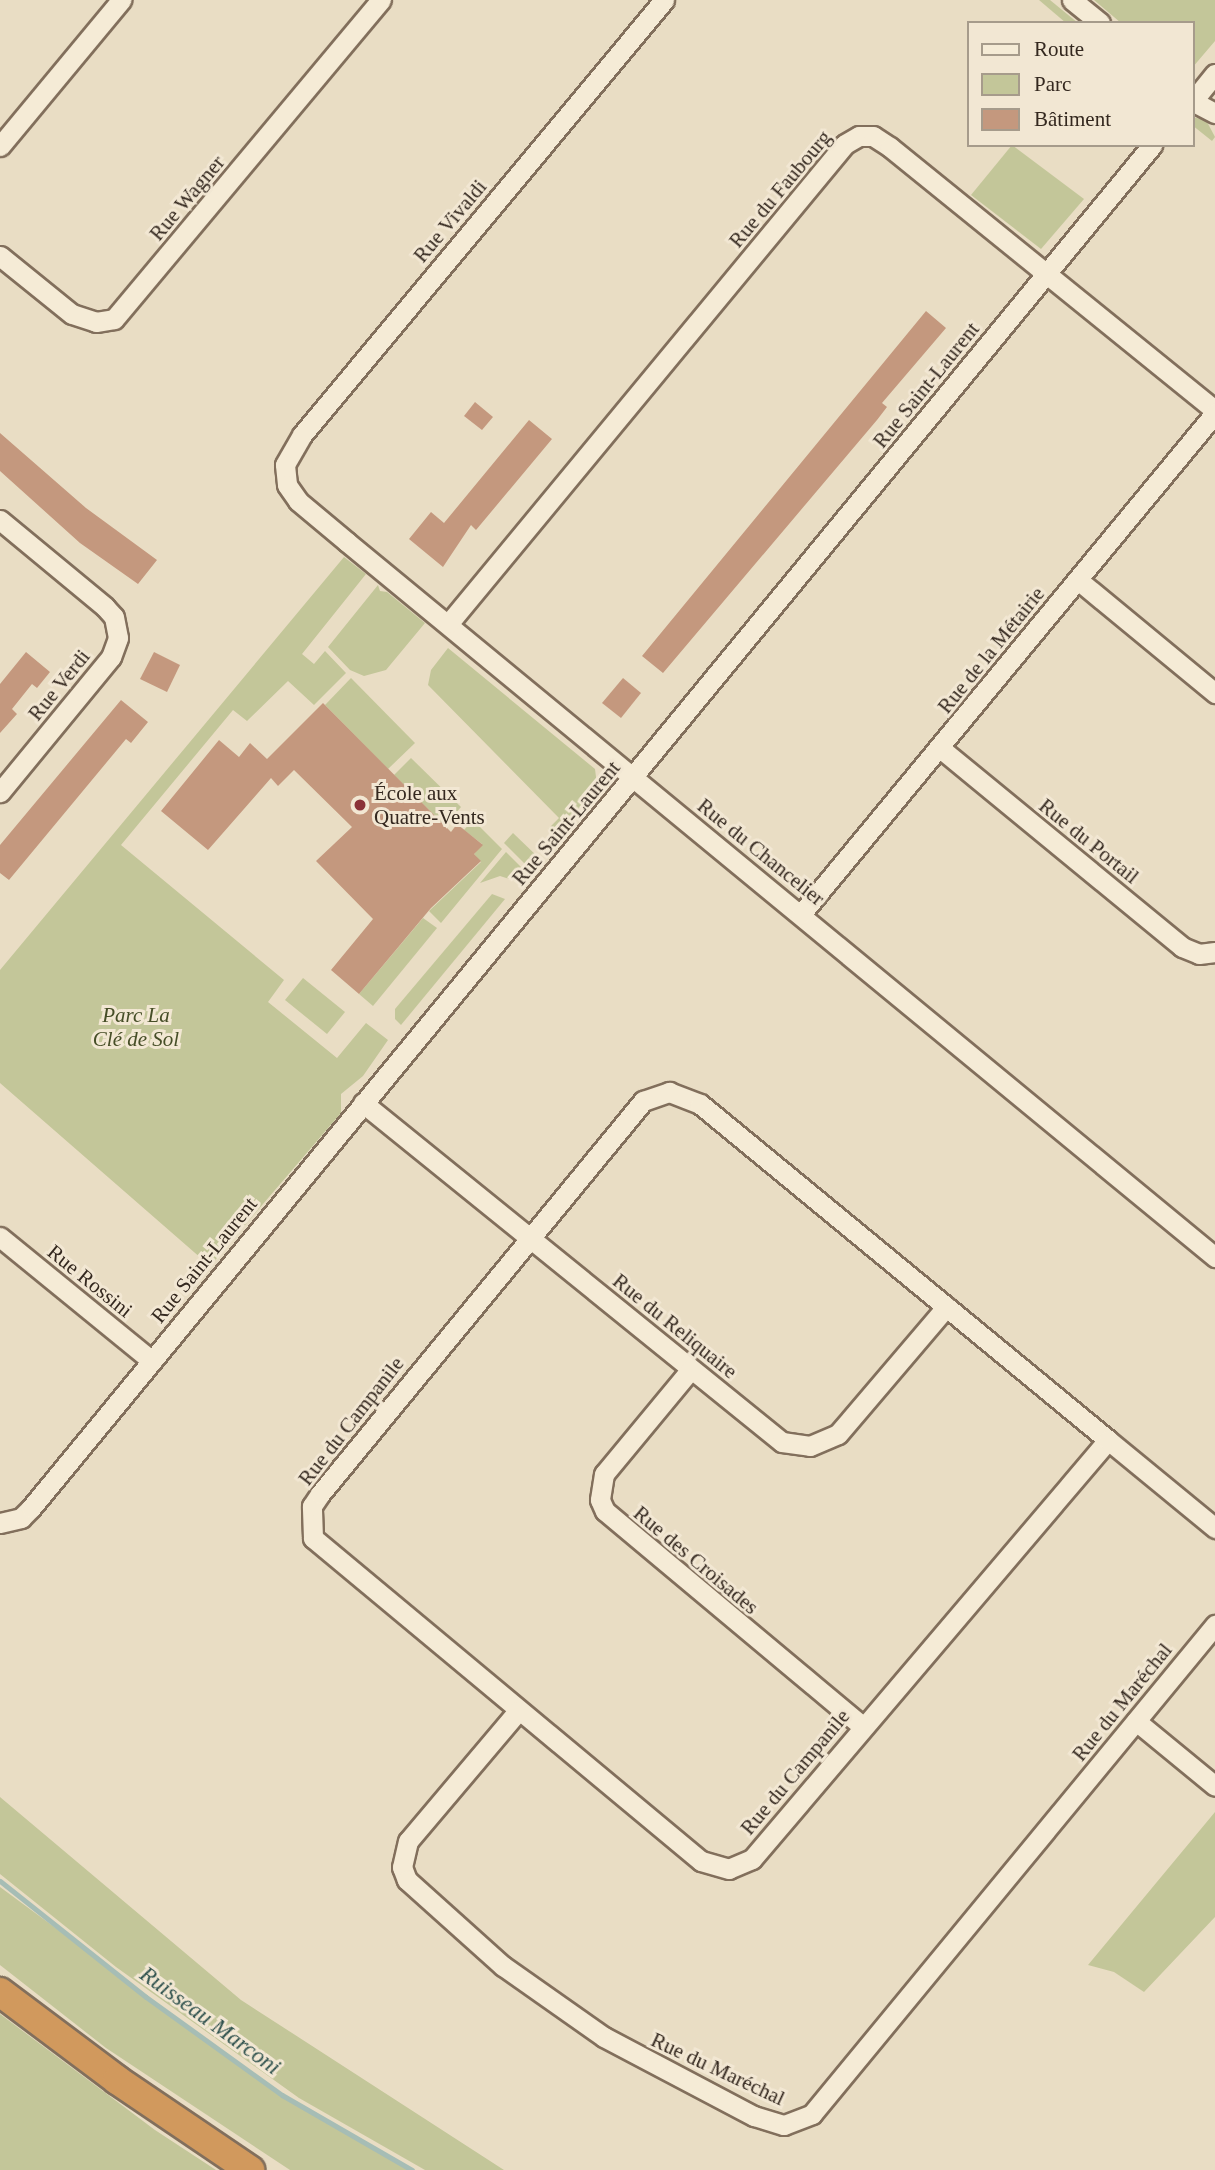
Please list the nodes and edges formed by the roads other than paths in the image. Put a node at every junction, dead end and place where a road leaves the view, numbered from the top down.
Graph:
1 (121, 0) edge
2 (381, 0) edge
3 (664, 0) edge
4 (1072, 0) edge
5 (1098, 21) edge
6 (1215, 74) edge
7 (1194, 100) edge
8 (1194, 103) edge
9 (1215, 114) edge
10 (0, 146) edge
11 (1150, 147) edge
12 (0, 256) edge
13 (1046, 274) junction
14 (1215, 411) edge
15 (285, 478) joint
16 (0, 520) edge
17 (1078, 580) junction
18 (449, 623) junction
19 (1215, 693) edge
20 (940, 748) junction
21 (634, 777) junction
22 (0, 792) edge
23 (801, 914) junction
24 (1215, 952) edge
25 (363, 1103) junction
26 (528, 1235) junction
27 (0, 1237) edge
28 (1215, 1257) edge
29 (946, 1307) junction
30 (152, 1361) junction
31 (691, 1369) junction
32 (1108, 1440) junction
33 (4, 1523) edge
34 (1215, 1528) edge
35 (1215, 1625) edge
36 (518, 1711) junction
37 (1136, 1721) junction
38 (862, 1726) junction
39 (1215, 1786) edge
40 (0, 1992) edge
41 (250, 2170) edge

1 - 10 street
2 - 12 street, Rue Wagner
3 - 15 street, Rue Vivaldi
4 - 5 street
6 - 7 street
8 - 9 street
11 - 13 street, Rue Saint-Laurent
13 - 14 street, Rue du Faubourg
13 - 18 street, Rue du Faubourg
13 - 21 street, Rue Saint-Laurent
14 - 17 street, Rue de la Métairie
15 - 18 street, Rue du Chancelier
16 - 22 street, Rue Verdi
17 - 19 street
17 - 20 street, Rue de la Métairie
18 - 21 street, Rue du Chancelier
20 - 23 street, Rue de la Métairie
20 - 24 street, Rue du Portail
21 - 23 street, Rue du Chancelier
21 - 25 street, Rue Saint-Laurent
23 - 28 street, Rue du Chancelier
25 - 26 street, Rue du Reliquaire
25 - 30 street, Rue Saint-Laurent
26 - 29 street, Rue du Campanile
26 - 31 street, Rue du Reliquaire
26 - 36 street, Rue du Campanile
27 - 30 street, Rue Rossini
29 - 31 street, Rue du Reliquaire
29 - 32 street, Rue du Campanile
30 - 33 street, Rue Saint-Laurent
31 - 38 street, Rue des Croisades
32 - 34 street, Rue du Campanile
32 - 38 street, Rue du Campanile
35 - 37 street, Rue du Maréchal
36 - 37 street, Rue du Maréchal
36 - 38 street, Rue du Campanile
37 - 39 street
40 - 41 highway

